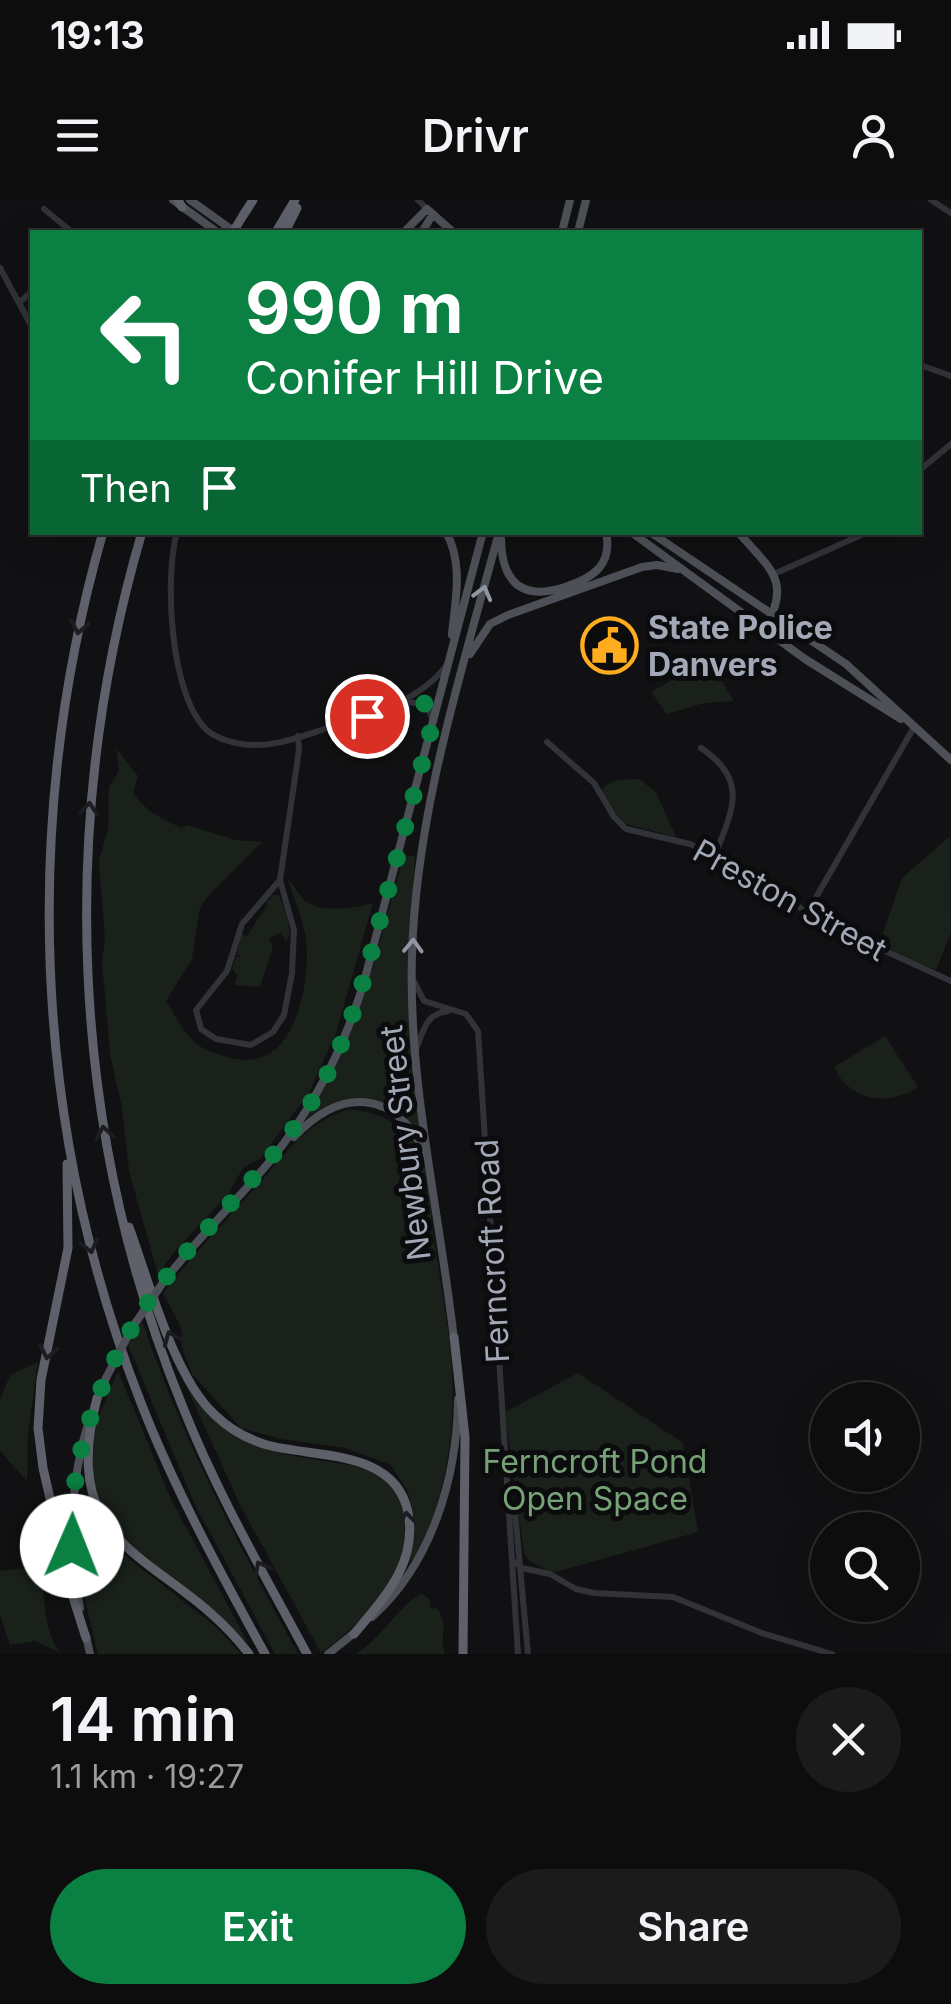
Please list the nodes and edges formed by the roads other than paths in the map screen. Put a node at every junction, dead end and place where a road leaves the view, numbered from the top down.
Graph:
1 (253, 200) edge
2 (298, 200) edge
3 (418, 200) edge
4 (570, 200) edge
5 (586, 200) edge
6 (932, 200) edge
7 (181, 202) edge
8 (44, 209) dead end
9 (430, 212) junction
10 (951, 213) edge
11 (70, 230) edge
12 (215, 230) edge
13 (230, 230) edge
14 (235, 230) edge
15 (281, 230) edge
16 (407, 230) edge
17 (423, 230) edge
18 (452, 230) edge
19 (562, 230) edge
20 (579, 230) edge
21 (0, 268) edge
22 (30, 293) edge
23 (20, 302) junction
24 (30, 323) edge
25 (922, 366) edge
26 (951, 376) edge
27 (951, 444) edge
28 (922, 468) edge
29 (102, 535) edge
30 (141, 535) edge
31 (177, 535) edge
32 (448, 535) edge
33 (482, 535) edge
34 (499, 535) edge
35 (500, 535) edge
36 (606, 535) edge
37 (636, 535) edge
38 (655, 535) edge
39 (741, 535) edge
40 (861, 535) edge
41 (688, 574) junction
42 (774, 574) junction
43 (774, 614) junction
44 (764, 630) junction
45 (449, 661) junction
46 (465, 662) junction
47 (399, 702) junction
48 (433, 722) junction
49 (914, 726) junction
50 (298, 736) junction
51 (547, 742) dead end
52 (700, 748) dead end
53 (951, 760) edge
54 (715, 855) junction
55 (280, 880) junction
56 (807, 913) junction
57 (412, 976) junction
58 (951, 981) edge
59 (454, 1010) junction
60 (416, 1048) junction
61 (59, 1082) junction
62 (264, 1168) junction
63 (433, 1182) junction
64 (115, 1190) junction
65 (454, 1338) junction
66 (97, 1398) junction
67 (510, 1504) junction
68 (511, 1559) junction
69 (522, 1568) junction
70 (354, 1634) junction
71 (86, 1638) junction
72 (90, 1654) edge
73 (248, 1654) edge
74 (265, 1654) edge
75 (307, 1654) edge
76 (328, 1654) edge
77 (463, 1654) edge
78 (518, 1654) edge
79 (528, 1654) edge
80 (832, 1654) edge

1 - 14 highway, bridge
2 - 15 highway
3 - 9 street
4 - 19 main road
5 - 20 main road
6 - 10 street
7 - 12 main road
7 - 13 main road
8 - 11 street
9 - 16 main road
9 - 17 main road
9 - 18 main road
21 - 23 street
22 - 23 street
23 - 24 street
25 - 26 street
27 - 28 street
29 -> 61 highway
64 -> 30 highway
31 - 50 street
32 - 45 main road
33 - 45 main road, Newbury Street
46 -> 34 main road, Newbury Street
35 - 36 main road
37 - 41 main road
38 - 43 main road
39 - 42 main road
40 - 42 street
41 - 44 main road
41 - 46 main road
42 - 43 main road
43 - 44 main road
43 - 49 main road
44 - 49 main road
45 - 47 street
45 - 48 main road, Newbury Street
57 -> 46 main road, Newbury Street
47 - 48 street
47 - 50 street
48 - 62 main road, Newbury Street
49 - 53 main road
49 - 56 street
50 - 55 street
51 - 54 street, Preston Street
52 - 54 street
54 - 56 street, Preston Street
55 - 55 street
56 - 58 street, Preston Street
57 - 59 street, Ferncroft Road
57 - 60 main road, Newbury Street
59 - 60 street
59 - 67 street, Ferncroft Road
60 - 63 main road, Newbury Street
61 -> 71 highway
61 -> 74 highway
62 - 63 main road
62 - 66 main road, Newbury Street, bridge
63 - 65 main road, Newbury Street
70 -> 64 highway
75 -> 64 highway
65 - 70 main road, Newbury Street
65 - 77 highway
66 - 71 main road, Newbury Street
66 - 73 highway
67 - 68 street, Ferncroft Road
67 - 69 street, Ferncroft Road
68 - 69 street
68 - 78 street, Ferncroft Road
69 - 79 street, Ferncroft Road
69 - 80 street
70 - 76 main road, Newbury Street
71 - 72 main road, Newbury Street

